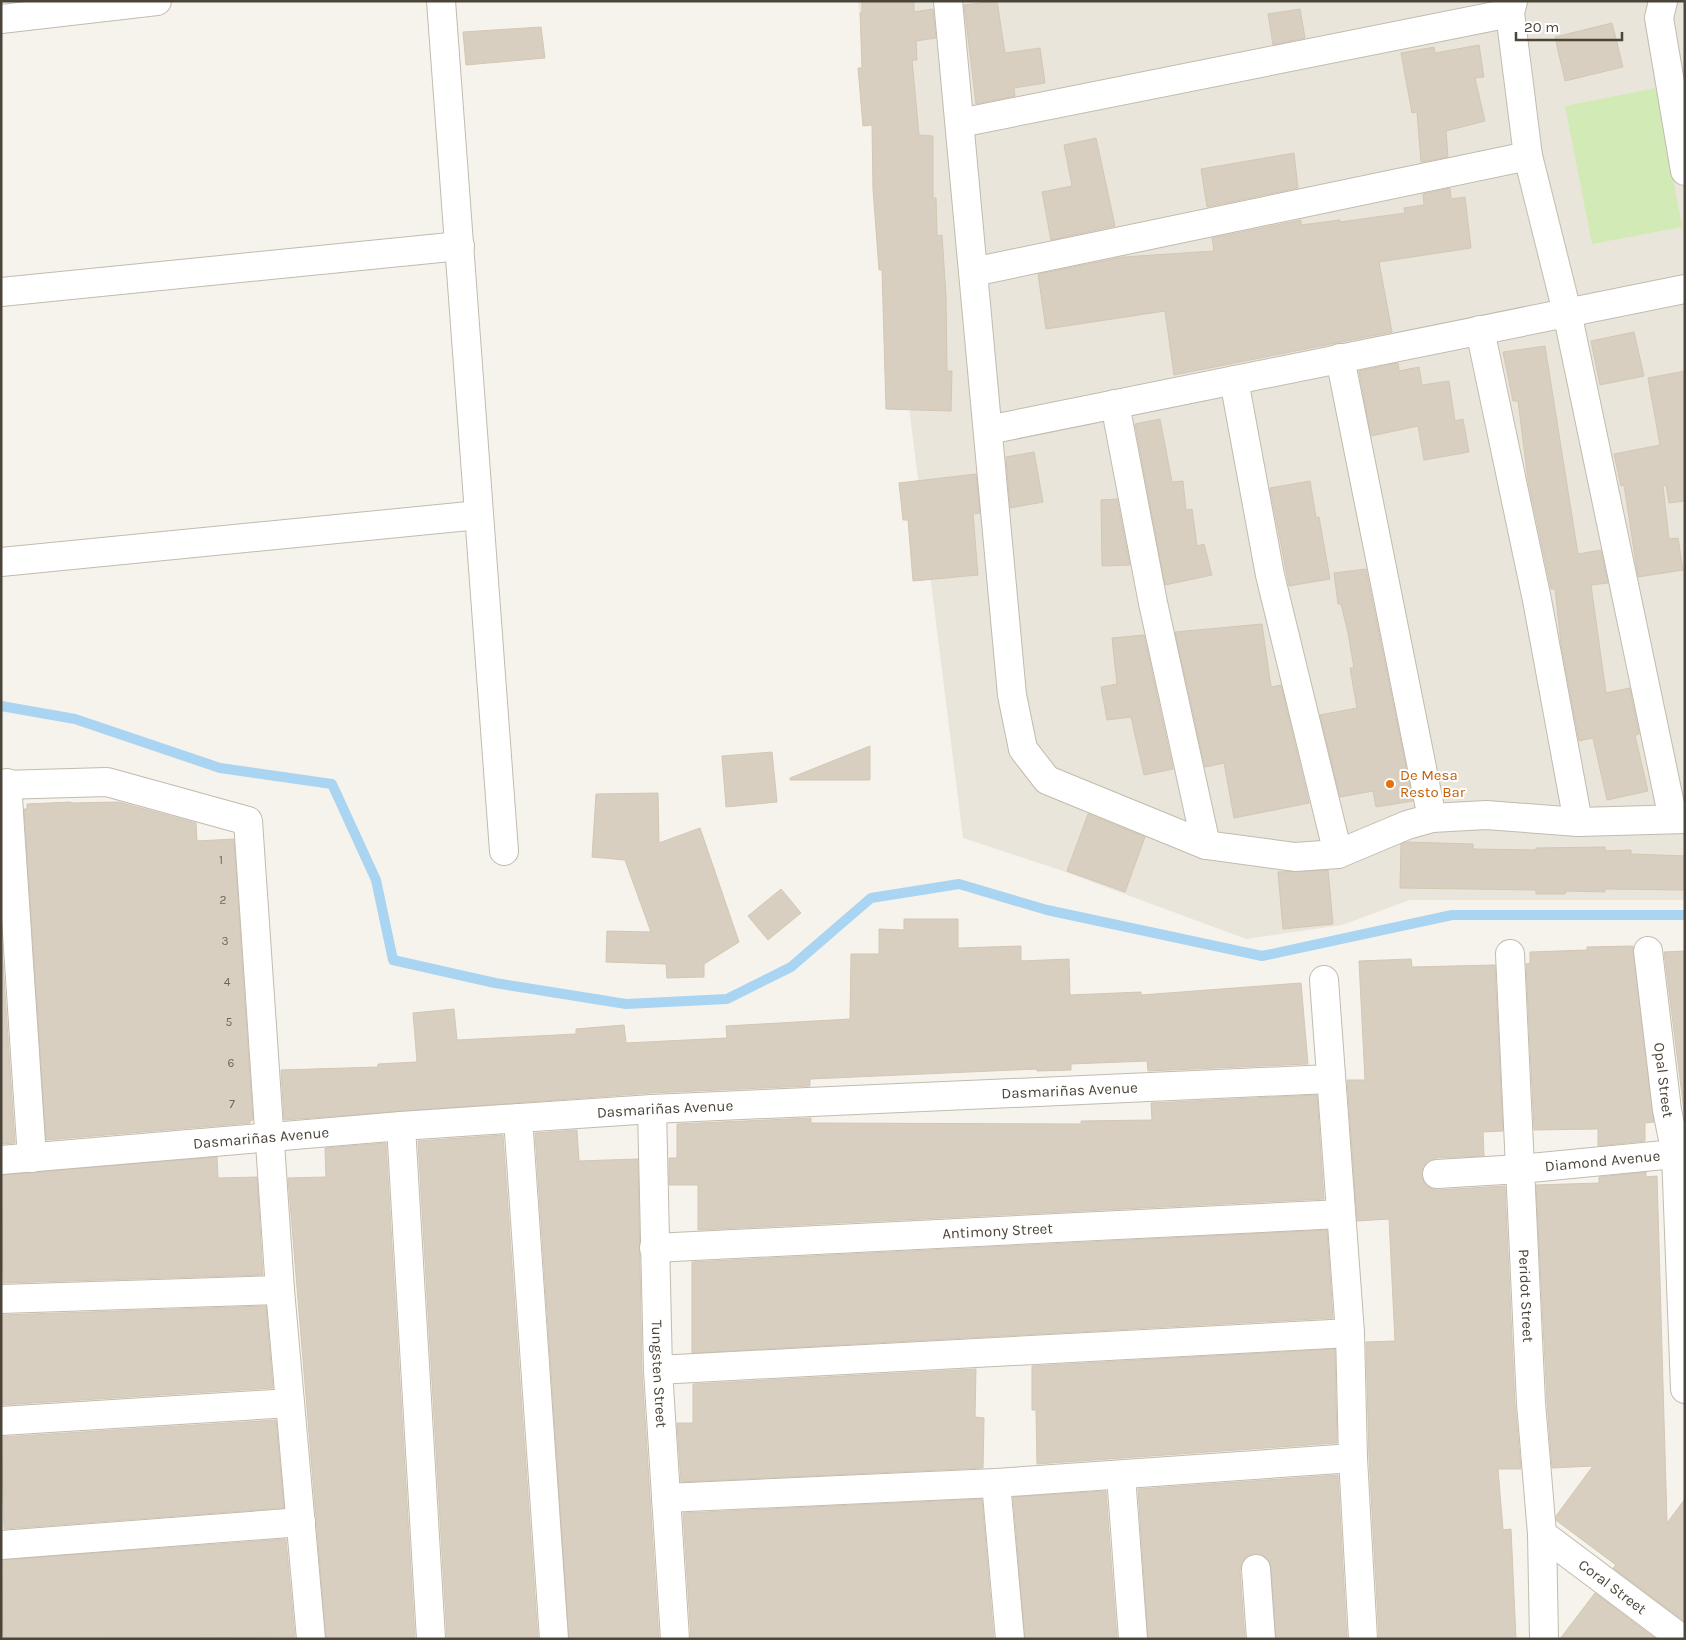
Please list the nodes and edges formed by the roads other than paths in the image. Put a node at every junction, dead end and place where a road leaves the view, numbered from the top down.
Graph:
1 (158, 1) edge
2 (441, 1) edge
3 (948, 1) edge
4 (1663, 1) edge
5 (1511, 7) edge
6 (1, 19) edge
7 (960, 124) junction
8 (1682, 142) edge
9 (1528, 156) junction
10 (1685, 171) edge
11 (460, 246) junction
12 (973, 272) junction
13 (1685, 289) edge
14 (1, 292) edge
15 (1568, 312) junction
16 (1480, 330) junction
17 (1340, 358) junction
18 (1234, 380) junction
19 (1115, 404) junction
20 (988, 430) junction
21 (479, 515) junction
22 (1, 562) edge
23 (4, 784) edge
24 (1432, 818) junction
25 (1679, 819) edge
26 (1578, 822) junction
27 (1206, 845) junction
28 (504, 851) dead end
29 (1338, 854) junction
30 (1648, 951) dead end
31 (1510, 954) dead end
32 (1324, 980) dead end
33 (1330, 1079) junction
34 (652, 1109) junction
35 (518, 1118) junction
36 (400, 1126) junction
37 (269, 1139) junction
38 (1680, 1154) edge
39 (32, 1158) junction
40 (1, 1160) edge
41 (1520, 1169) junction
42 (1437, 1174) dead end
43 (1341, 1214) junction
44 (654, 1248) junction
45 (280, 1290) junction
46 (1, 1299) edge
47 (1350, 1333) junction
48 (658, 1370) junction
49 (1685, 1389) edge
50 (290, 1403) junction
51 (1, 1421) edge
52 (1353, 1458) junction
53 (1121, 1475) junction
54 (996, 1483) junction
55 (666, 1498) junction
56 (301, 1522) junction
57 (1542, 1534) junction
58 (1, 1545) edge
59 (1256, 1569) dead end
60 (311, 1639) edge
61 (431, 1639) edge
62 (554, 1639) edge
63 (675, 1639) edge
64 (1010, 1639) edge
65 (1133, 1639) edge
66 (1261, 1639) edge
67 (1363, 1639) edge
68 (1544, 1639) edge
69 (1682, 1639) edge

1 - 6 street
2 - 11 street
3 - 7 street
4 - 8 street
5 - 7 street
5 - 9 street
7 - 12 street
8 - 10 street
9 - 12 street
9 - 15 street
11 - 14 street
11 - 21 street
12 - 20 street
13 - 15 street
15 - 16 street
15 - 25 street
16 - 17 street
16 - 26 street
17 - 18 street
17 - 24 street
18 - 19 street
18 - 29 street
19 - 20 street
19 - 27 street
20 - 27 street
21 - 22 street
21 - 28 street
23 - 37 street
23 - 39 street
24 - 26 street
24 - 29 street
25 - 26 street
27 - 29 street
30 - 38 street, Opal Street
31 - 41 street, Peridot Street
32 - 33 street
33 - 34 street, Dasmariñas Avenue
33 - 43 street
34 - 35 street, Dasmariñas Avenue
34 - 44 street, Tungsten Street
35 - 36 street, Dasmariñas Avenue
35 - 62 street
36 - 37 street, Dasmariñas Avenue
36 - 61 street
37 - 39 street, Dasmariñas Avenue
37 - 45 street
38 - 41 street, Diamond Avenue
38 - 49 street, Opal Street
39 - 40 street, Dasmariñas Avenue
41 - 42 street, Diamond Avenue
41 - 57 street, Peridot Street
43 - 44 street, Antimony Street
43 - 47 street
44 - 48 street, Tungsten Street
45 - 46 street
45 - 50 street
47 - 48 street
47 - 52 street
48 - 55 street, Tungsten Street
50 - 51 street
50 - 56 street
52 - 53 street
52 - 67 street
53 - 54 street
53 - 65 street
54 - 55 street
54 - 64 street
55 - 63 street, Tungsten Street
56 - 58 street
56 - 60 street
57 - 68 street, Peridot Street
57 - 69 street, Coral Street
59 - 66 street

